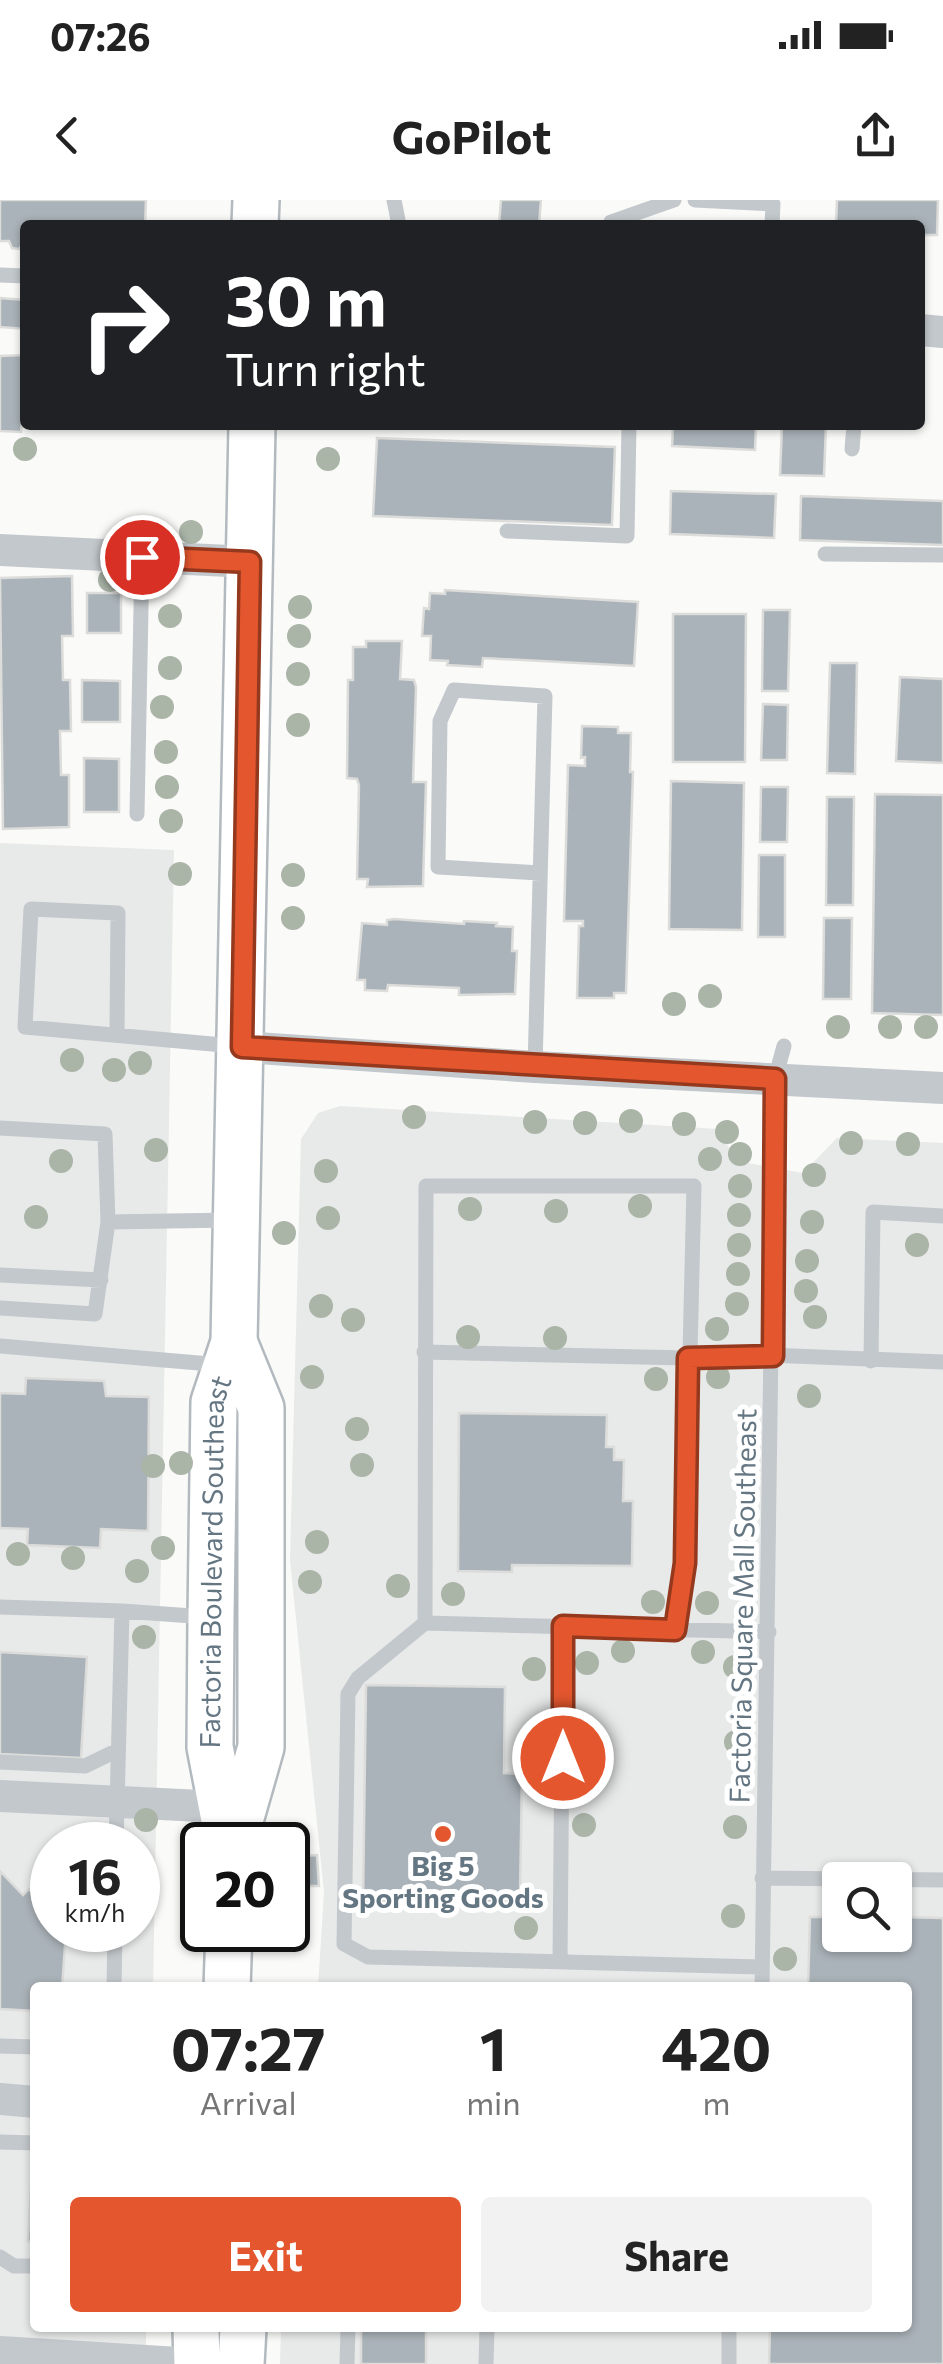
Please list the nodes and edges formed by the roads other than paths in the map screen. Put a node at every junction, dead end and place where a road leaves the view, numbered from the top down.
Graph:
1 (674, 200) edge
2 (695, 200) edge
3 (617, 220) edge
4 (772, 220) edge
5 (252, 430) edge
6 (629, 430) edge
7 (854, 430) edge
8 (852, 449) dead end
9 (507, 531) dead end
10 (0, 550) edge
11 (824, 554) dead end
12 (943, 555) edge
13 (142, 557) junction
14 (250, 562) junction
15 (138, 814) dead end
16 (540, 873) junction
17 (117, 1033) junction
18 (784, 1046) dead end
19 (242, 1047) junction
20 (535, 1067) junction
21 (775, 1079) junction
22 (943, 1088) edge
23 (0, 1128) edge
24 (943, 1216) edge
25 (236, 1220) junction
26 (108, 1222) junction
27 (0, 1275) edge
28 (101, 1280) junction
29 (0, 1308) edge
30 (0, 1346) edge
31 (424, 1352) junction
32 (230, 1354) junction
33 (773, 1356) junction
34 (688, 1358) junction
35 (871, 1361) junction
36 (943, 1362) edge
37 (0, 1607) edge
38 (122, 1611) junction
39 (211, 1617) junction
40 (425, 1623) junction
41 (563, 1626) junction
42 (675, 1630) junction
43 (769, 1632) junction
44 (118, 1750) junction
45 (0, 1762) edge
46 (0, 1796) edge
47 (117, 1802) junction
48 (117, 1822) edge
49 (191, 1822) edge
50 (226, 1822) edge
51 (232, 1822) edge
52 (762, 1878) junction
53 (943, 1880) edge
54 (114, 1952) edge
55 (229, 1952) edge
56 (560, 1961) junction
57 (761, 1967) junction
58 (114, 1982) edge
59 (227, 1982) edge
60 (762, 1982) edge
61 (0, 2046) edge
62 (30, 2047) edge
63 (0, 2100) edge
64 (30, 2102) edge
65 (0, 2142) edge
66 (30, 2143) edge
67 (0, 2256) edge
68 (30, 2266) edge
69 (196, 2332) edge
70 (243, 2332) edge
71 (348, 2332) edge
72 (487, 2332) edge
73 (729, 2332) edge
74 (0, 2352) edge
75 (196, 2364) edge
76 (241, 2364) edge
77 (347, 2364) edge
78 (486, 2364) edge
79 (729, 2364) edge

1 - 3 lane
2 - 4 lane
5 - 14 main road, Factoria Boulevard Southeast
6 - 9 lane
7 - 8 lane
10 - 13 street
11 - 12 lane
13 - 14 street
13 - 15 lane
14 - 19 main road, Factoria Boulevard Southeast
16 - 16 lane
16 - 20 lane
17 - 17 lane
17 - 19 lane
18 - 21 lane, Factoria Square Mall Southeast
19 - 20 street
19 - 25 main road, Factoria Boulevard Southeast
20 - 21 street
21 - 22 street
21 - 33 lane, Factoria Square Mall Southeast
23 - 26 lane
24 - 35 lane
25 - 26 lane
25 - 32 main road, Factoria Boulevard Southeast
26 - 28 lane
27 - 28 lane
28 - 29 lane
30 - 32 lane
31 - 34 lane
31 - 34 lane
31 - 40 lane
32 - 39 main road, Factoria Boulevard Southeast
32 - 51 main road, Factoria Boulevard Southeast
33 - 34 lane
33 - 35 lane
33 - 43 lane, Factoria Square Mall Southeast
34 - 42 lane
35 - 36 lane
37 - 38 lane
38 - 39 lane
38 - 44 lane
39 - 50 main road, Factoria Boulevard Southeast
40 - 41 lane
40 - 56 lane
41 - 42 lane
41 - 56 lane
42 - 43 lane
43 - 52 lane, Factoria Square Mall Southeast
44 - 45 lane
44 - 47 lane
46 - 47 street
47 - 48 lane
47 - 49 street
52 - 53 lane
52 - 57 lane, Factoria Square Mall Southeast
54 - 58 lane
55 - 59 main road
56 - 57 lane
57 - 60 lane, Factoria Square Mall Southeast
61 - 62 lane
63 - 64 street
65 - 66 lane
67 - 68 lane
69 - 75 main road
70 - 76 main road
71 - 77 lane
72 - 78 lane
73 - 79 lane
74 - 75 street

